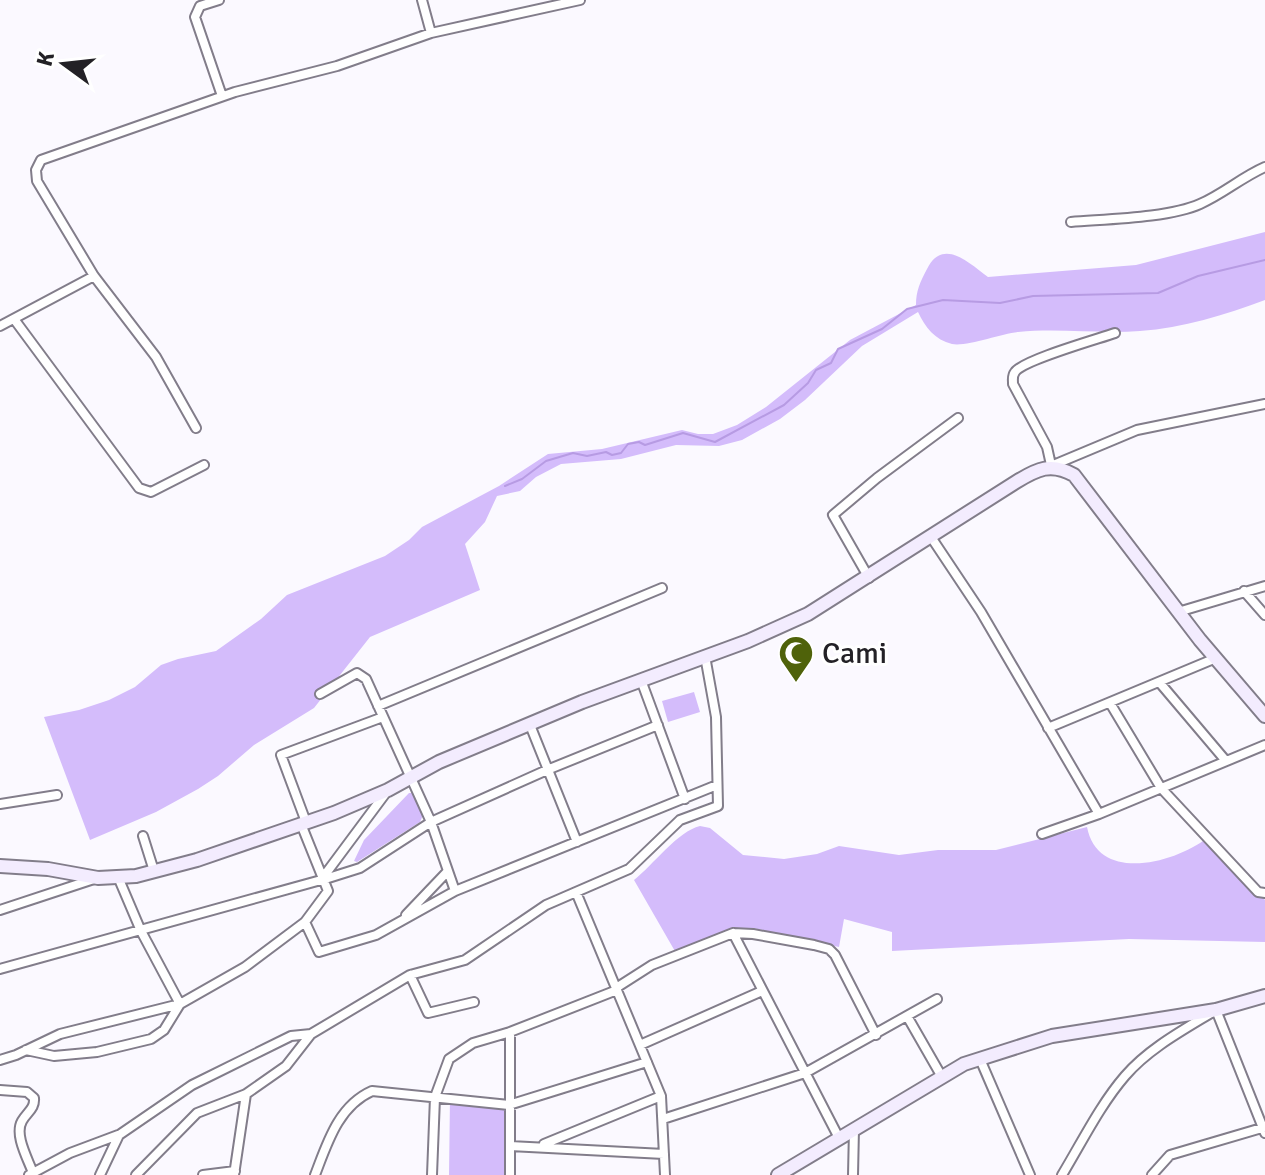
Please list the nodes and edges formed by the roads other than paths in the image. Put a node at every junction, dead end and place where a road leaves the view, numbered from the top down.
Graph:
1 (219, 0) edge
2 (422, 0) edge
3 (580, 0) edge
4 (431, 33) junction
5 (222, 96) junction
6 (1265, 167) edge
7 (1071, 222) dead end
8 (94, 276) junction
9 (14, 319) junction
10 (0, 326) edge
11 (1115, 333) dead end
12 (1265, 404) edge
13 (958, 418) dead end
14 (196, 428) dead end
15 (204, 465) dead end
16 (1051, 466) junction
17 (931, 537) junction
18 (869, 578) junction
19 (1265, 586) edge
20 (662, 588) dead end
21 (1244, 591) junction
22 (1178, 612) junction
23 (1265, 615) edge
24 (705, 656) junction
25 (1216, 658) junction
26 (641, 680) junction
27 (1160, 683) junction
28 (320, 694) dead end
29 (1110, 703) junction
30 (378, 706) junction
31 (1265, 716) edge
32 (383, 717) junction
33 (530, 725) junction
34 (658, 725) junction
35 (1048, 728) junction
36 (1265, 745) edge
37 (1226, 761) junction
38 (547, 770) junction
39 (412, 778) junction
40 (717, 785) junction
41 (1161, 788) junction
42 (388, 790) junction
43 (57, 795) dead end
44 (685, 799) junction
45 (0, 804) edge
46 (1099, 814) junction
47 (431, 822) junction
48 (303, 823) junction
49 (1042, 834) dead end
50 (143, 836) dead end
51 (577, 842) junction
52 (0, 866) edge
53 (154, 871) junction
54 (447, 872) junction
55 (118, 877) junction
56 (98, 878) junction
57 (321, 880) junction
58 (455, 891) junction
59 (576, 892) junction
60 (1265, 893) edge
61 (0, 910) edge
62 (305, 922) junction
63 (398, 922) junction
64 (141, 931) junction
65 (733, 933) junction
66 (0, 969) edge
67 (410, 975) junction
68 (616, 989) junction
69 (762, 991) junction
70 (1265, 996) edge
71 (937, 999) dead end
72 (474, 1002) dead end
73 (180, 1004) junction
74 (1216, 1010) junction
75 (907, 1016) junction
76 (510, 1032) junction
77 (311, 1034) junction
78 (876, 1035) junction
79 (640, 1045) junction
80 (26, 1050) junction
81 (980, 1059) junction
82 (0, 1060) edge
83 (647, 1062) junction
84 (805, 1073) junction
85 (942, 1077) junction
86 (0, 1090) edge
87 (246, 1094) junction
88 (661, 1096) junction
89 (435, 1097) junction
90 (509, 1105) junction
91 (663, 1119) junction
92 (854, 1129) junction
93 (1264, 1129) edge
94 (119, 1135) junction
95 (839, 1138) junction
96 (510, 1146) junction
97 (540, 1146) junction
98 (664, 1154) junction
99 (235, 1173) edge
100 (1067, 1173) edge
101 (31, 1174) edge
102 (100, 1175) edge
103 (136, 1175) edge
104 (203, 1175) edge
105 (315, 1175) edge
106 (432, 1175) edge
107 (510, 1175) edge
108 (665, 1175) edge
109 (778, 1175) edge
110 (853, 1175) edge
111 (1030, 1175) edge
112 (1152, 1175) edge

1 - 5 street
2 - 4 street
3 - 4 street
4 - 5 street
5 - 8 street
6 - 7 street
8 - 9 street
8 - 14 street
9 - 10 street
9 - 15 street
11 - 16 street
12 - 16 street
13 - 18 street
16 - 17 street
16 - 22 street
17 - 18 street
17 - 35 street
18 - 24 street
19 - 21 street
20 - 30 street
21 - 22 street
21 - 23 street
22 - 25 street
24 - 26 street
24 - 40 street
25 - 27 street
25 - 31 street
26 - 33 street
26 - 34 street
27 - 29 street
27 - 37 street
28 - 30 street
29 - 35 street
29 - 41 street
30 - 32 street
32 - 39 street
32 - 48 street
33 - 38 street
33 - 39 street
34 - 38 street
34 - 44 street
35 - 46 street
36 - 37 street
37 - 41 street
38 - 47 street
38 - 51 street
39 - 42 street
39 - 47 street
40 - 44 street
40 - 59 street
41 - 46 street
41 - 60 street
42 - 48 street
42 - 57 street
43 - 45 street
44 - 51 street
46 - 49 street
47 - 54 street
47 - 57 street
48 - 53 street
48 - 57 street
50 - 53 street
51 - 58 street
52 - 56 street
53 - 55 street
54 - 58 street
54 - 63 street
55 - 56 street
55 - 64 street
56 - 61 street
57 - 62 street
57 - 64 street
58 - 63 street
59 - 67 street
59 - 68 street
62 - 63 street
62 - 73 street
64 - 66 street
64 - 73 street
65 - 68 street
65 - 69 street
65 - 78 street
67 - 72 street
67 - 77 street
68 - 76 street
68 - 79 street
69 - 79 street
69 - 84 street
70 - 74 street
71 - 75 street
73 - 80 street
73 - 80 street
74 - 81 street
74 - 93 street
74 - 100 street
75 - 78 street
75 - 85 street
76 - 89 street
76 - 90 street
77 - 87 street
77 - 94 street
78 - 84 street
79 - 83 street
80 - 82 street
81 - 85 street
81 - 111 street
83 - 88 street
83 - 90 street
84 - 91 street
84 - 95 street
85 - 92 street
86 - 101 street
87 - 99 street
87 - 103 street
88 - 91 street
88 - 97 street
89 - 90 street
89 - 105 street
89 - 106 street
90 - 96 street
91 - 98 street
92 - 95 street
92 - 110 street
93 - 112 street
94 - 101 street
94 - 102 street
95 - 109 street
96 - 97 street
96 - 107 street
97 - 98 street
98 - 108 street
99 - 104 street

